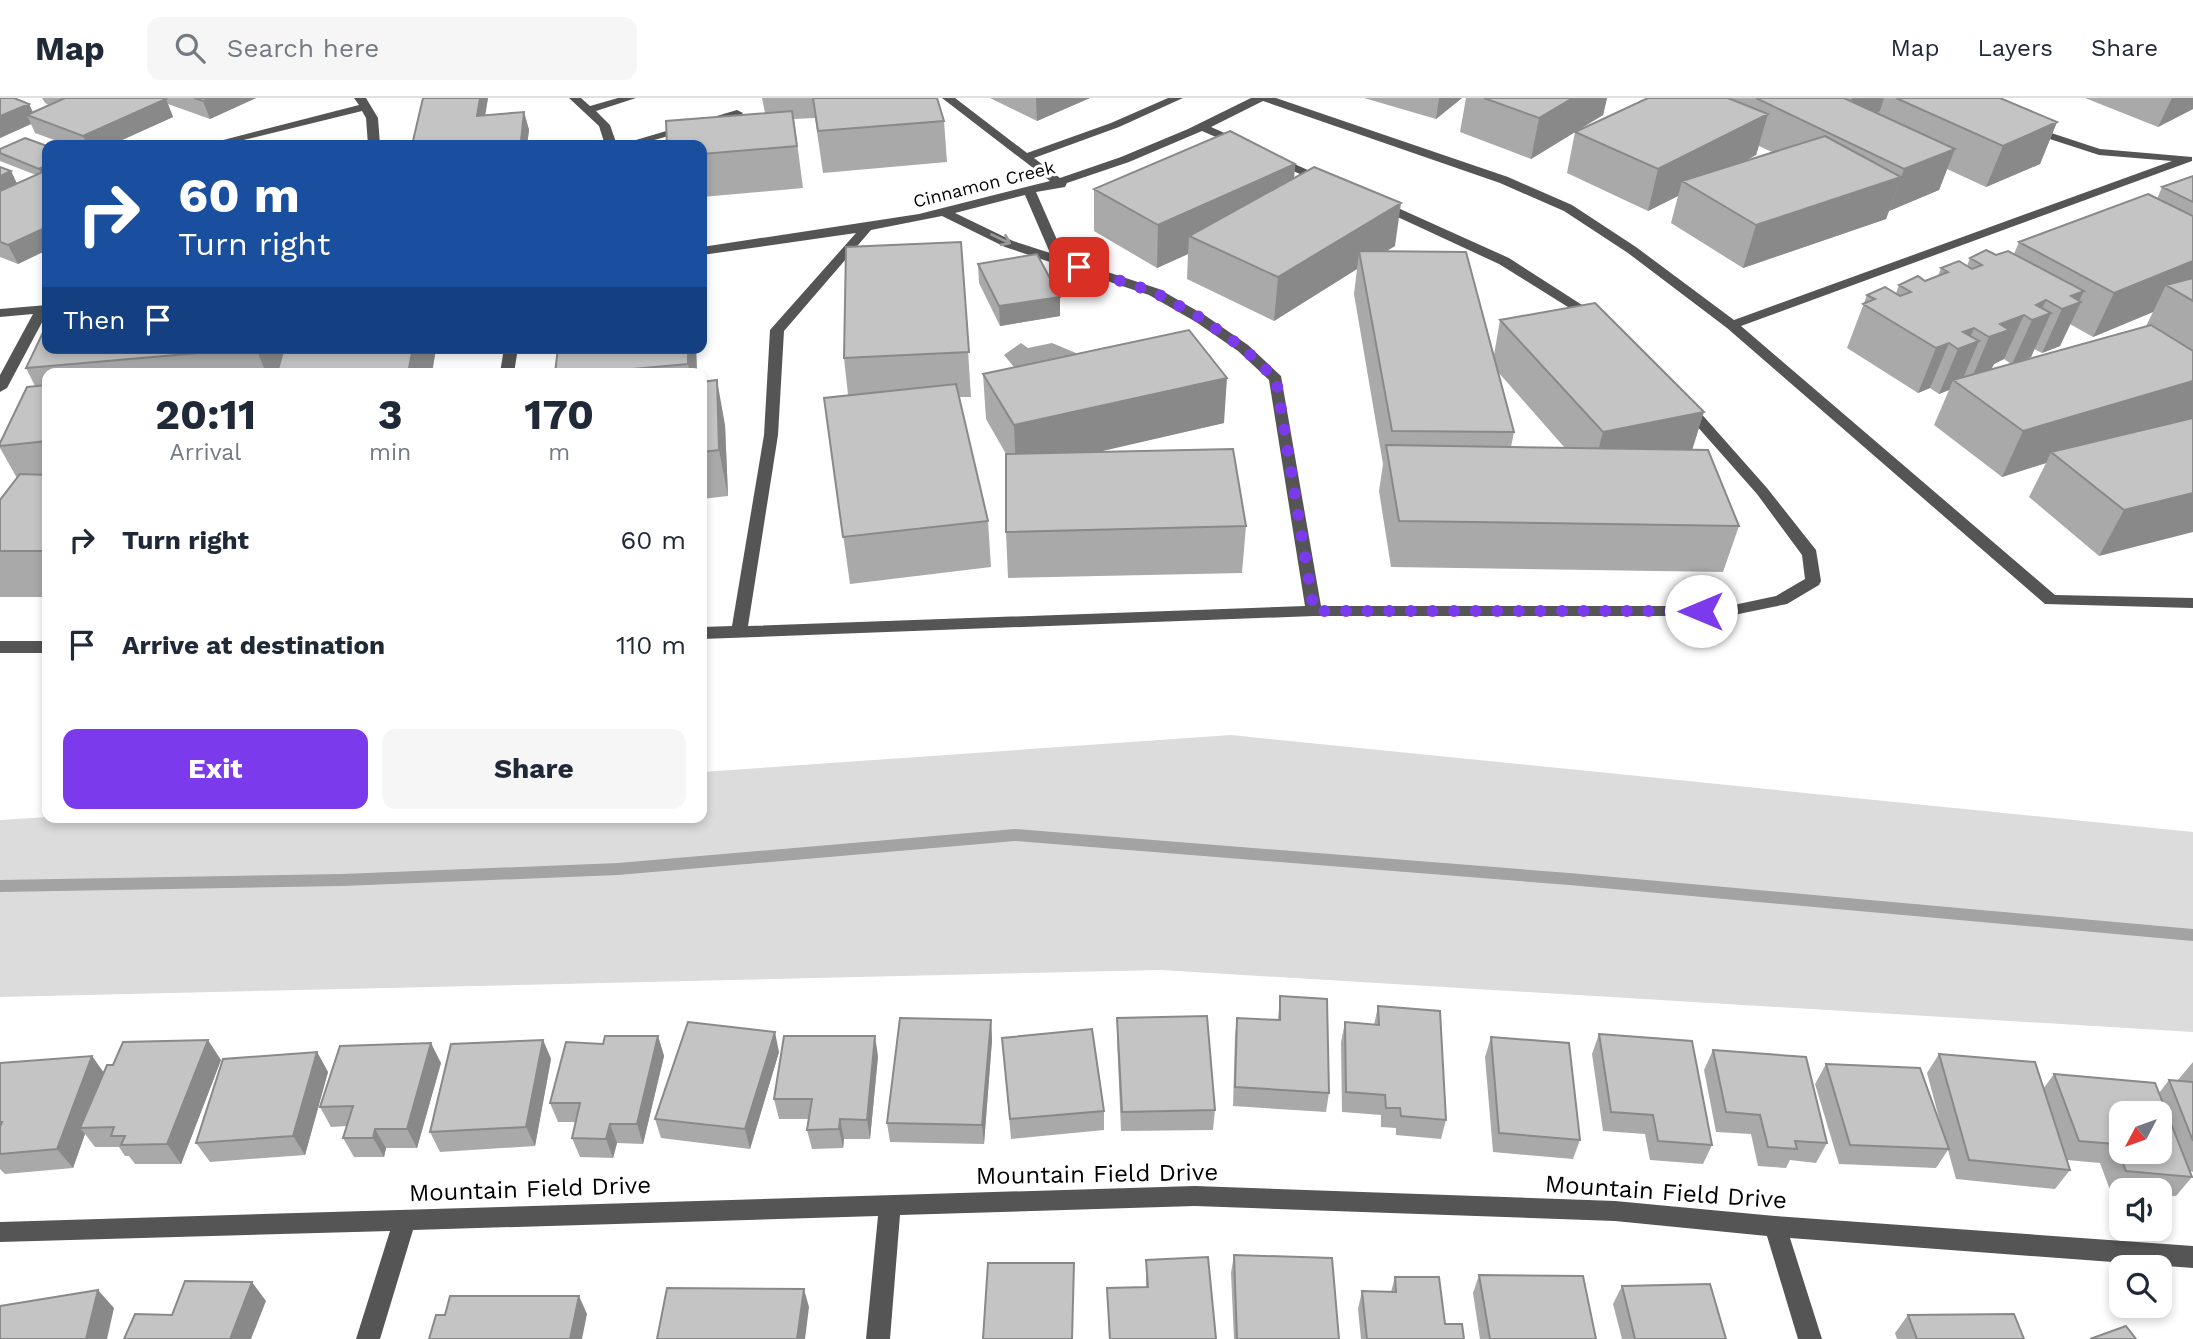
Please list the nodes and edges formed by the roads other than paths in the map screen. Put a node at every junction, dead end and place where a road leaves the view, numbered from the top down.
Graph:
1 (575, 98) edge
2 (629, 98) edge
3 (948, 98) edge
4 (1177, 98) edge
5 (1262, 98) edge
6 (363, 102) edge
7 (587, 110) junction
8 (737, 113) edge
9 (2020, 125) edge
10 (1204, 128) junction
11 (228, 140) edge
12 (374, 140) edge
13 (609, 140) edge
14 (642, 140) edge
15 (1026, 157) junction
16 (2191, 159) edge
17 (1061, 184) junction
18 (1336, 186) edge
19 (1030, 192) junction
20 (1362, 196) edge
21 (945, 213) junction
22 (866, 229) junction
23 (707, 250) edge
24 (1059, 260) junction
25 (42, 309) edge
26 (0, 313) edge
27 (42, 314) edge
28 (1732, 325) junction
29 (1613, 331) edge
30 (0, 388) edge
31 (1673, 391) edge
32 (2193, 603) edge
33 (1314, 611) junction
34 (739, 632) junction
35 (707, 633) edge
36 (0, 647) edge
37 (42, 647) edge
38 (890, 1205) junction
39 (405, 1219) junction
40 (1775, 1226) junction
41 (0, 1232) edge
42 (2193, 1257) edge
43 (369, 1339) edge
44 (878, 1339) edge
45 (1810, 1339) edge

1 - 7 street
2 - 7 street
3 - 15 street
4 - 15 street
5 - 10 street, Cinnamon Creek
5 - 28 street
6 - 11 street
6 - 12 street
7 - 13 street
8 - 14 street
9 - 16 street
10 - 17 street, Cinnamon Creek
10 - 18 street
15 - 17 street
16 - 28 street
17 - 19 street, Cinnamon Creek
19 - 21 street, Cinnamon Creek
19 - 24 street
20 - 29 street
21 - 22 street, Cinnamon Creek
21 -> 24 street
22 - 23 street, Cinnamon Creek
22 - 34 street
24 - 33 street
25 - 26 street
27 - 30 street
28 - 32 street
31 - 33 street
33 - 34 street
34 - 35 street
36 - 37 street
38 - 39 street, Mountain Field Drive
38 - 40 street, Mountain Field Drive
38 - 44 street
39 - 41 street, Mountain Field Drive
39 - 43 street
40 - 42 street, Mountain Field Drive
40 - 45 street

